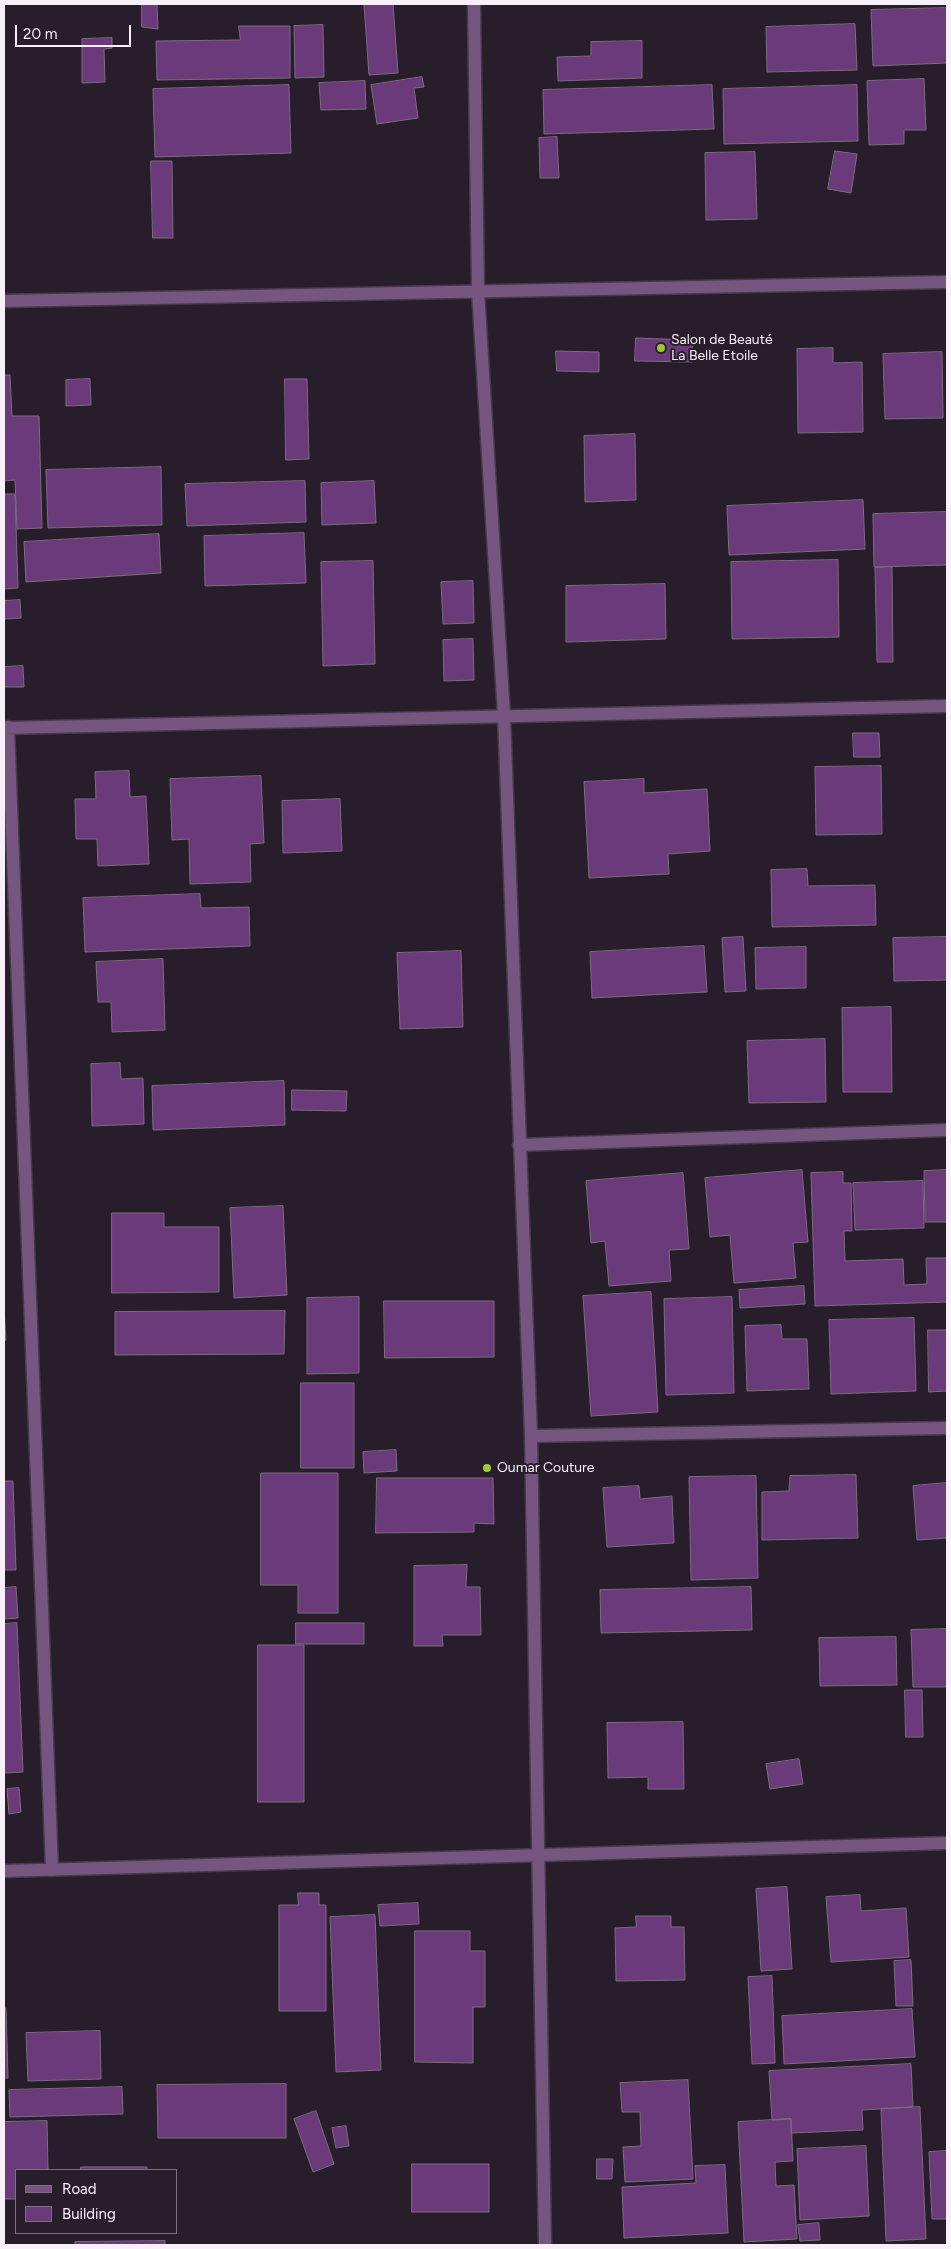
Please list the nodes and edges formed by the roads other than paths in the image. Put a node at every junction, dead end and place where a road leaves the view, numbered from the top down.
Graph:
1 (474, 4) edge
2 (947, 282) edge
3 (478, 291) junction
4 (4, 301) edge
5 (947, 706) edge
6 (504, 716) junction
7 (6, 727) edge
8 (947, 1130) edge
9 (520, 1145) junction
10 (947, 1428) edge
11 (531, 1436) junction
12 (947, 1843) edge
13 (539, 1855) junction
14 (52, 1870) junction
15 (4, 1871) edge
16 (545, 2245) edge

1 - 3 street
2 - 3 street
3 - 4 street
3 - 6 street
5 - 6 street
6 - 7 street
6 - 9 street
7 - 14 street
8 - 9 street
9 - 11 street
10 - 11 street
11 - 13 street
12 - 13 street
13 - 14 street
13 - 16 street
14 - 15 street

